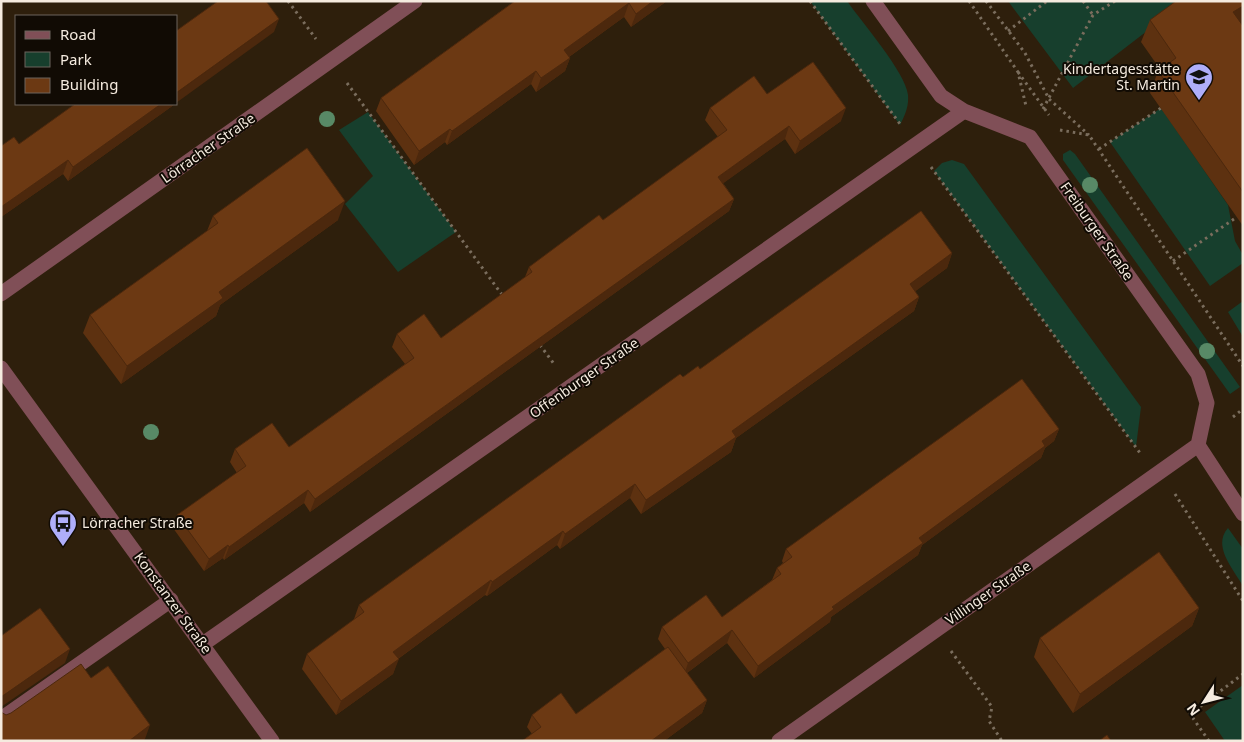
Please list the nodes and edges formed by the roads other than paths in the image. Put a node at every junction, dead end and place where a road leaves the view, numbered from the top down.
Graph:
1 (415, 1) edge
2 (873, 1) edge
3 (964, 111) junction
4 (1, 294) edge
5 (1, 368) edge
6 (1198, 445) junction
7 (1243, 514) edge
8 (171, 600) junction
9 (204, 644) junction
10 (1, 719) edge
11 (272, 741) edge
12 (779, 741) edge

1 - 4 street, Lörracher Straße
2 - 3 street
3 - 6 street, Freiburger Straße
3 - 9 street, Offenburger Straße
5 - 8 street, Konstanzer Straße
6 - 7 street
6 - 12 street, Villinger Straße
8 - 9 street, Konstanzer Straße
8 - 10 street
9 - 11 street, Konstanzer Straße

